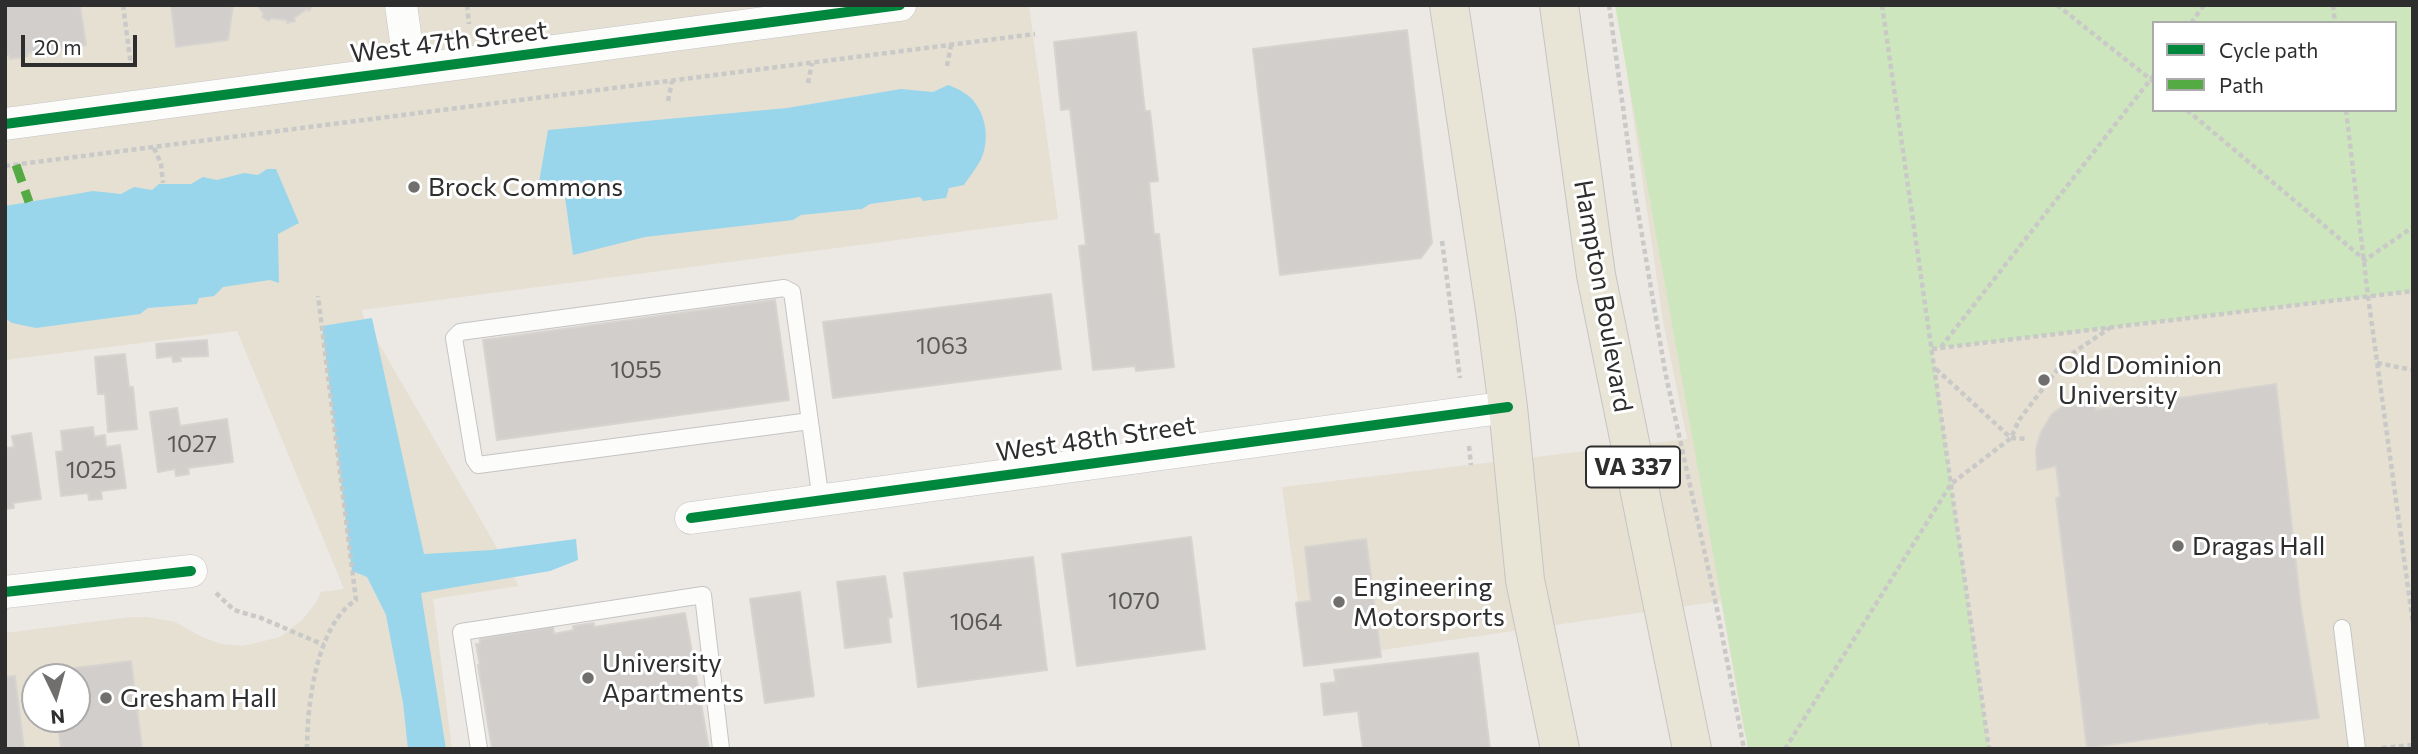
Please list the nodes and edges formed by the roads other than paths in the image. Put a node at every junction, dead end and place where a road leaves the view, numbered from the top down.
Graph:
1 (401, 5) edge
2 (900, 5) edge
3 (1449, 5) edge
4 (1559, 5) edge
5 (410, 70) junction
6 (5, 124) edge
7 (1508, 407) junction
8 (810, 421) junction
9 (821, 501) junction
10 (691, 518) dead end
11 (191, 571) road end
12 (5, 592) edge
13 (2342, 628) dead end
14 (479, 749) edge
15 (721, 749) edge
16 (1560, 749) edge
17 (1692, 749) edge
18 (2357, 749) edge

1 - 5 street
2 - 5 street, West 47th Street
3 - 7 main road
4 - 17 main road, Hampton Boulevard / VA 337
5 - 6 street, West 47th Street
7 - 9 street, West 48th Street
7 - 16 main road
8 - 8 lane
8 - 9 lane
9 - 10 street, West 48th Street
11 - 12 street
13 - 18 lane
14 - 15 lane

